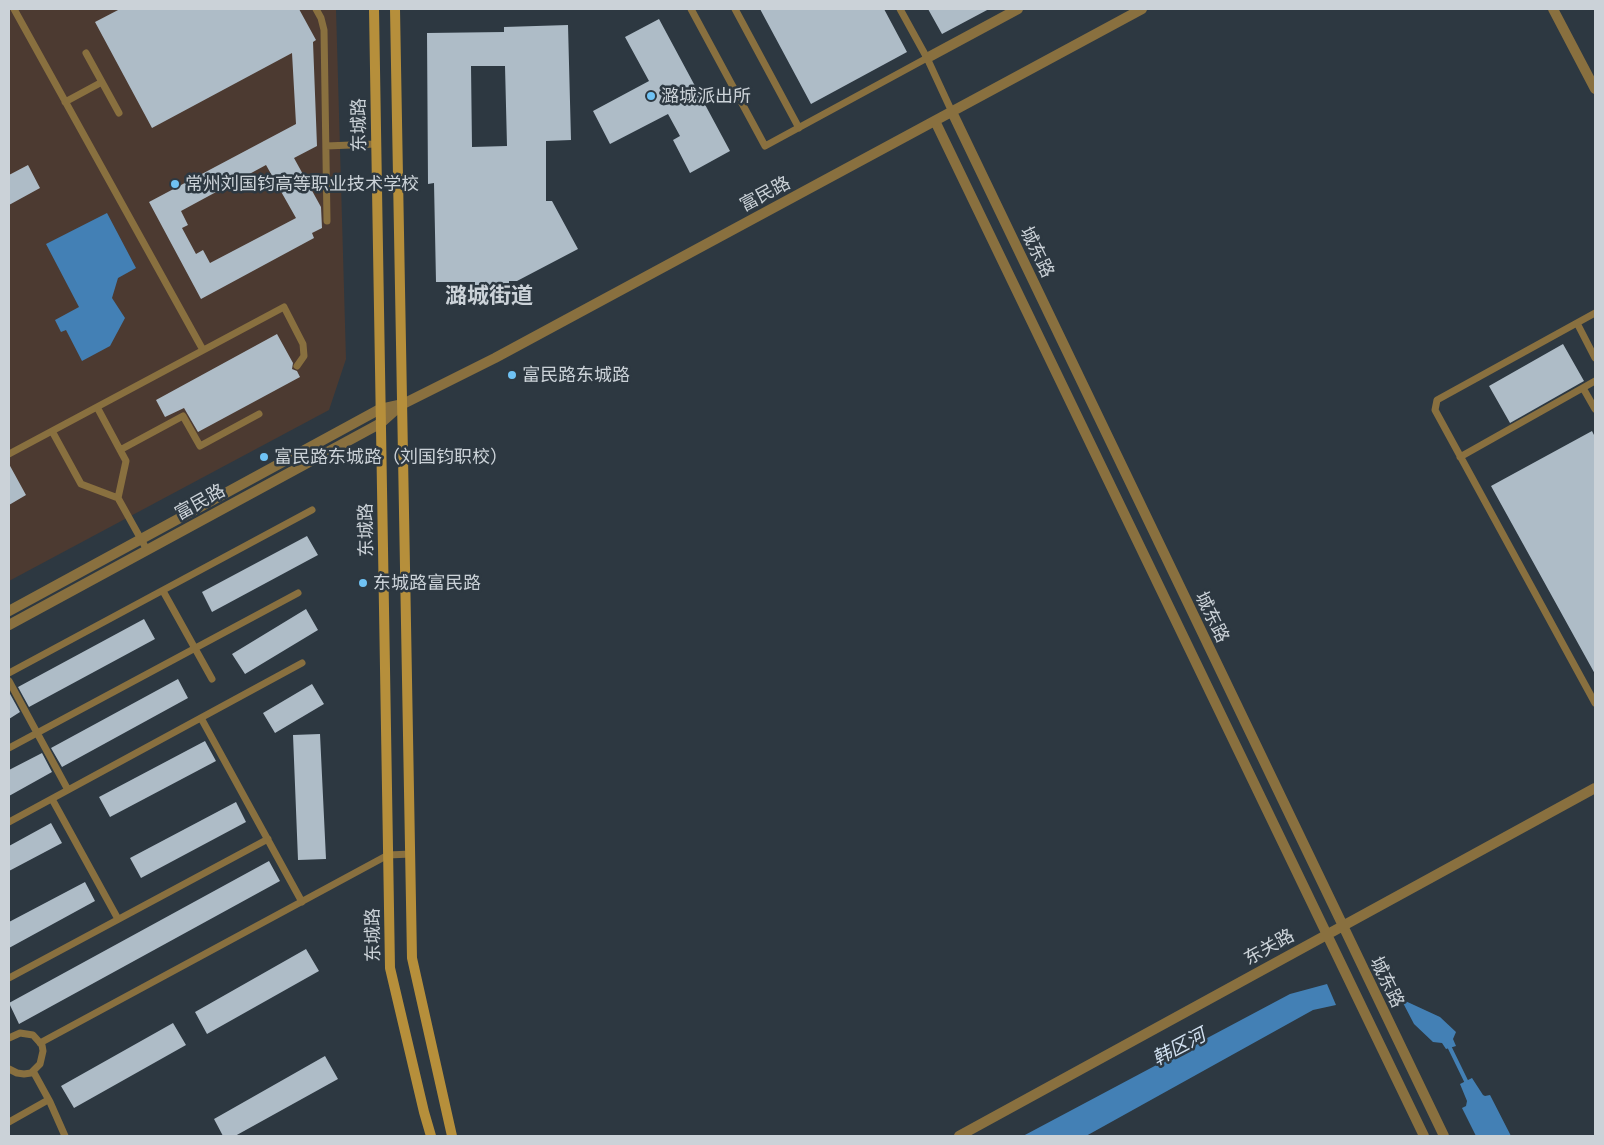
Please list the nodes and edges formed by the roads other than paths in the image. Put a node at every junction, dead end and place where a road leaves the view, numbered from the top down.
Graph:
1 (14, 9) edge
2 (316, 9) edge
3 (374, 9) edge
4 (395, 9) edge
5 (691, 9) edge
6 (735, 9) edge
7 (900, 9) edge
8 (1018, 9) edge
9 (1142, 9) edge
10 (1553, 9) edge
11 (86, 53) dead end
12 (927, 58) junction
13 (102, 82) junction
14 (1595, 89) edge
15 (65, 102) junction
16 (952, 112) junction
17 (119, 113) dead end
18 (935, 121) junction
19 (799, 128) junction
20 (376, 144) junction
21 (326, 146) junction
22 (327, 221) dead end
23 (1595, 313) edge
24 (1577, 323) junction
25 (203, 350) junction
26 (1595, 358) edge
27 (297, 366) dead end
28 (1595, 381) edge
29 (1583, 388) junction
30 (402, 404) junction
31 (97, 407) junction
32 (380, 409) junction
33 (1595, 409) edge
34 (259, 414) dead end
35 (381, 423) junction
36 (52, 431) junction
37 (120, 450) junction
38 (9, 454) edge
39 (1460, 457) junction
40 (118, 498) junction
41 (312, 510) dead end
42 (142, 539) junction
43 (147, 550) junction
44 (163, 590) junction
45 (298, 593) dead end
46 (9, 612) edge
47 (9, 625) edge
48 (195, 648) junction
49 (302, 663) dead end
50 (9, 673) edge
51 (212, 679) dead end
52 (9, 681) edge
53 (1595, 703) edge
54 (201, 718) junction
55 (37, 733) junction
56 (9, 748) edge
57 (1595, 788) edge
58 (68, 790) junction
59 (52, 799) junction
60 (9, 822) edge
61 (268, 839) junction
62 (411, 854) junction
63 (388, 855) junction
64 (302, 902) junction
65 (118, 919) junction
66 (1342, 926) junction
67 (1327, 934) junction
68 (9, 978) edge
69 (10, 1035) edge
70 (40, 1043) junction
71 (9, 1069) edge
72 (32, 1071) junction
73 (48, 1100) junction
74 (9, 1122) edge
75 (65, 1136) edge
76 (431, 1136) edge
77 (452, 1136) edge
78 (958, 1136) edge
79 (1424, 1136) edge
80 (1444, 1136) edge

1 - 15 lane
2 - 21 lane
3 - 20 main road, 东城路
4 - 30 main road
5 - 19 lane
6 - 19 lane
7 - 12 lane
8 - 12 street
9 - 16 street, 富民路
10 - 14 street
11 - 13 lane
12 - 16 lane
12 - 19 lane
13 - 15 lane
13 - 17 lane
15 - 25 lane
16 - 18 street, 富民路
16 - 66 street, 城东路
18 - 30 street, 富民路
18 - 67 street, 城东路
20 - 21 lane
20 - 32 main road, 东城路
21 - 22 lane
23 - 24 lane
24 - 26 lane
24 - 39 lane
25 - 27 lane
25 - 31 lane
28 - 29 lane
29 - 33 lane
29 - 39 lane
30 - 32 street, 富民路
30 - 35 street, 富民路
30 - 62 main road
31 - 36 lane
31 - 37 lane
32 - 35 main road, 东城路
32 - 42 street, 富民路
34 - 37 lane
35 - 43 street, 富民路
35 - 63 main road, 东城路
36 - 38 lane
36 - 40 lane
37 - 40 lane
39 - 53 lane
40 - 42 lane
41 - 44 lane
42 - 43 lane
42 - 46 street, 富民路
43 - 47 street, 富民路
44 - 48 lane
44 - 50 lane
45 - 48 lane
48 - 51 lane
48 - 55 lane
49 - 54 lane
52 - 55 lane
54 - 58 lane
54 - 61 lane
55 - 56 lane
55 - 58 lane
57 - 66 street, 东关路
58 - 59 lane
59 - 60 lane
59 - 65 lane
61 - 64 lane
61 - 65 lane
62 - 63 lane
62 - 77 main road
63 - 64 lane
63 - 76 main road, 东城路
64 - 70 lane
65 - 68 lane
66 - 67 street, 东关路
66 - 80 street, 城东路
67 - 78 street, 东关路
67 - 79 street, 城东路
69 - 70 lane
70 - 72 lane
71 - 72 lane
72 - 73 lane
73 - 74 lane
73 - 75 lane

